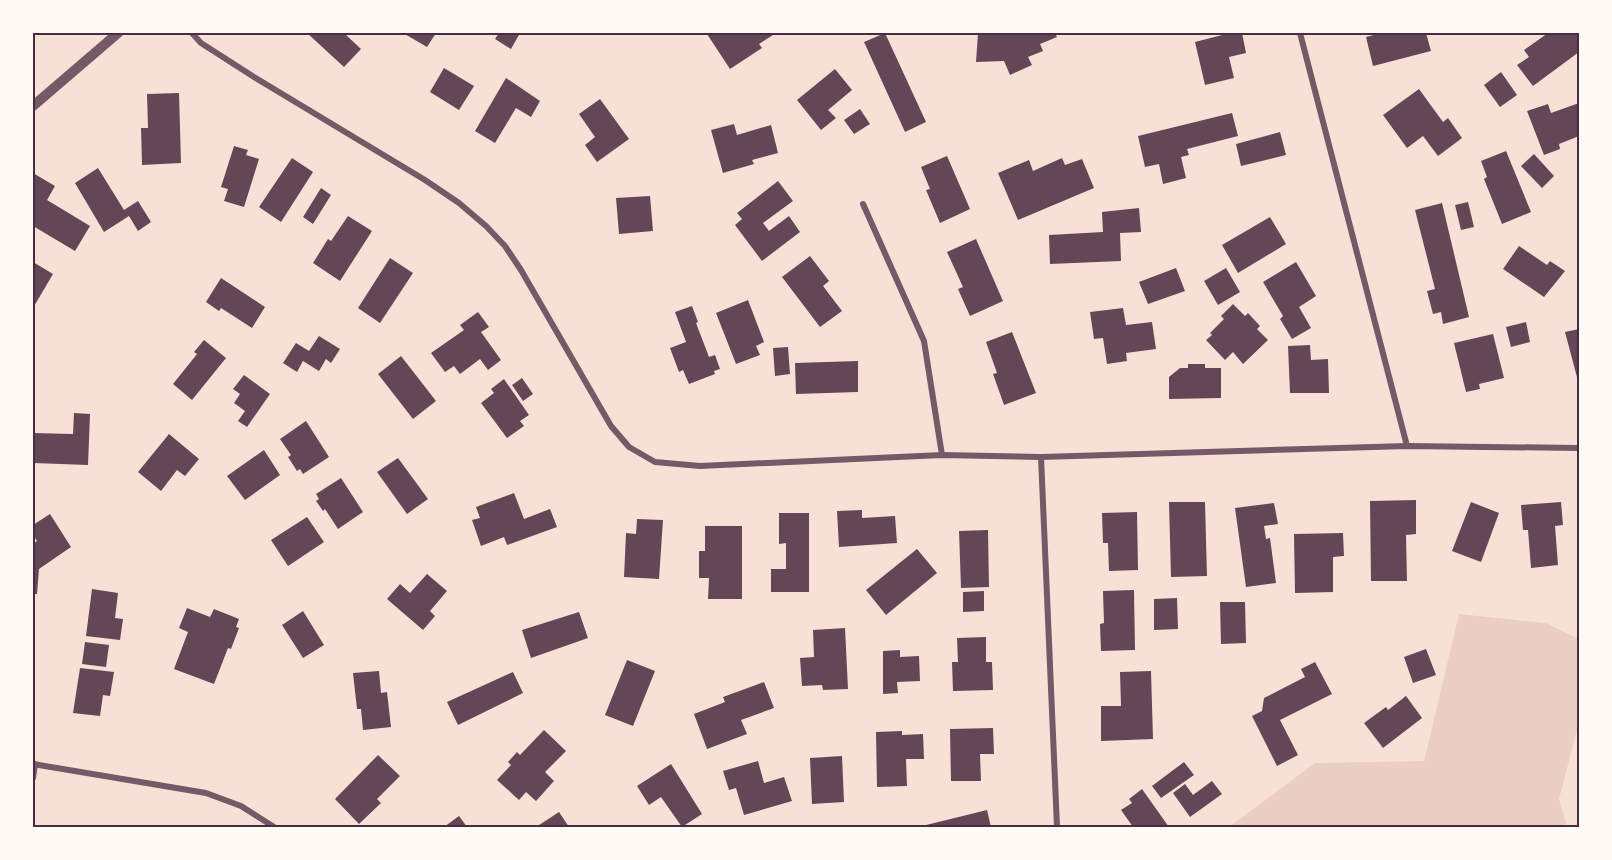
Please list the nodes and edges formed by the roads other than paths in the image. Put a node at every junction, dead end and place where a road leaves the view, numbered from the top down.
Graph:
1 (118, 33) edge
2 (192, 33) edge
3 (1300, 33) edge
4 (33, 106) edge
5 (863, 204) dead end
6 (1407, 446) junction
7 (1579, 448) edge
8 (942, 455) junction
9 (1041, 457) junction
10 (34, 764) edge
11 (33, 778) edge
12 (274, 827) edge
13 (1057, 827) edge

1 - 4 street
2 - 8 street
3 - 6 street
5 - 8 street
6 - 7 street
6 - 9 street
8 - 9 street
9 - 13 street
10 - 11 street
10 - 12 street

